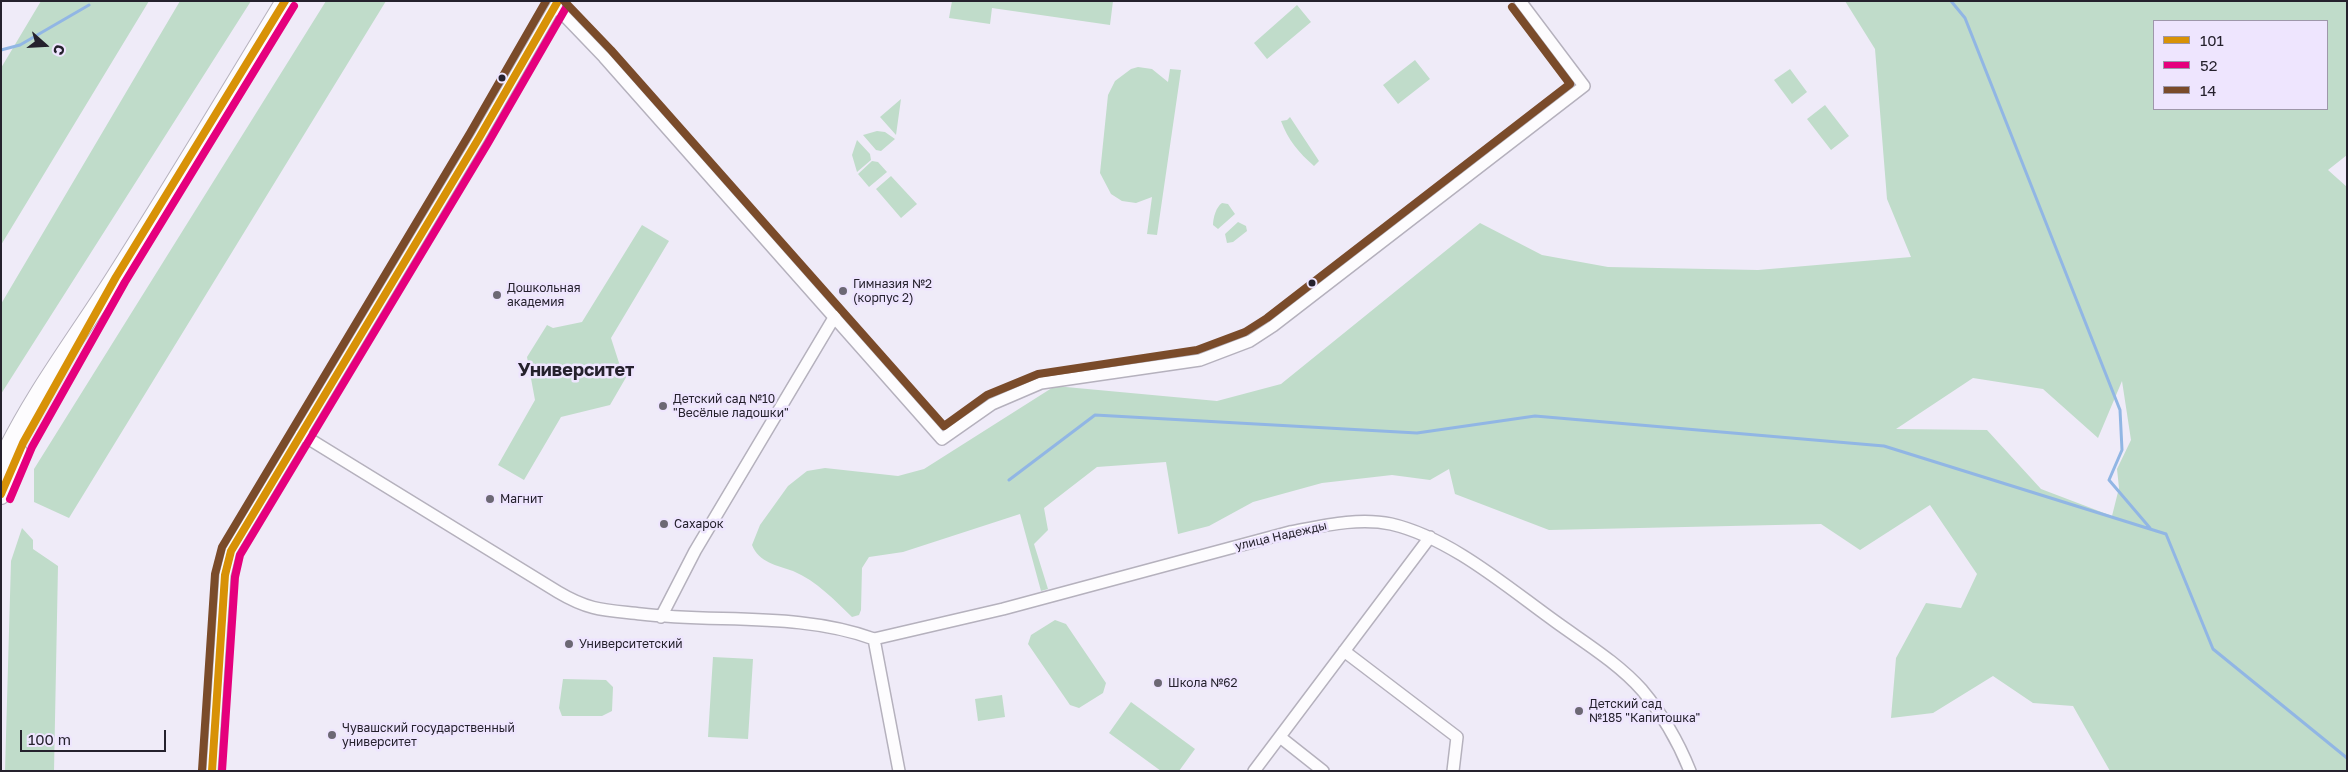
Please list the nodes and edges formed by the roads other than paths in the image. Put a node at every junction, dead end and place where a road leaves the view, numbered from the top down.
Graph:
1 (285, 1) edge
2 (1520, 1) edge
3 (556, 4) edge
4 (116, 277) junction
5 (834, 316) junction
6 (301, 434) junction
7 (1, 463) edge
8 (1, 495) edge
9 (1430, 537) junction
10 (662, 617) junction
11 (874, 639) junction
12 (1344, 651) junction
13 (1280, 737) junction
14 (212, 771) edge
15 (899, 771) edge
16 (1254, 771) edge
17 (1324, 771) edge
18 (1453, 771) edge
19 (1690, 771) edge

1 - 4 main road
2 - 5 street
3 - 5 street
3 - 6 street
4 - 7 main road
4 - 8 main road
5 - 10 street
6 - 10 street
6 - 14 street
9 - 11 street, улица Надежды
9 - 12 street
9 - 19 street, улица Надежды
10 - 11 street
11 - 15 street
12 - 13 street
12 - 18 street
13 - 16 street
13 - 17 street

